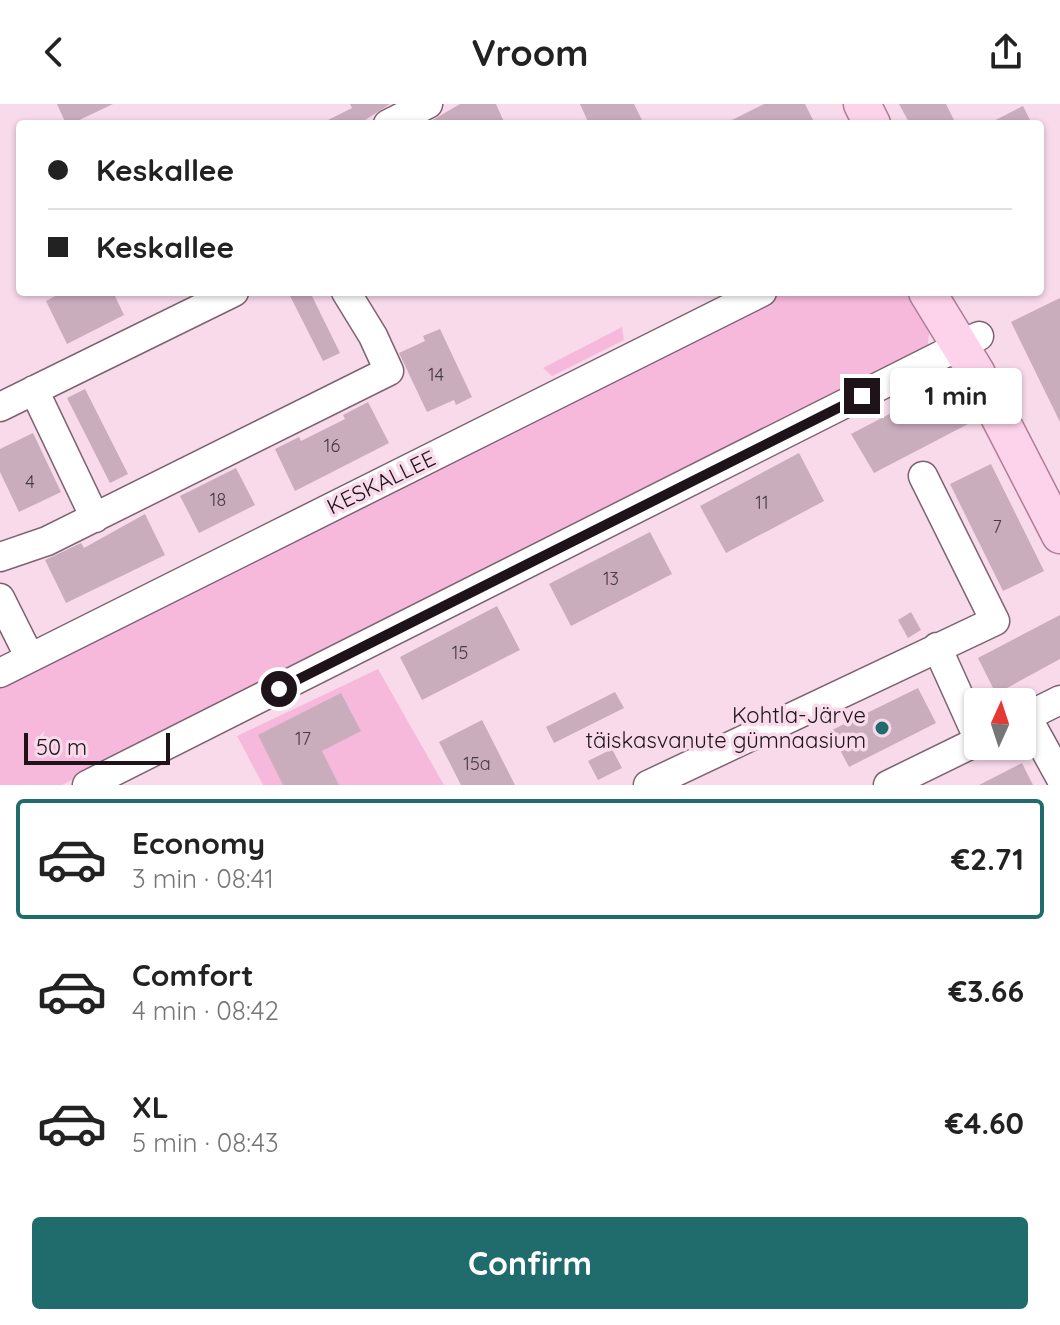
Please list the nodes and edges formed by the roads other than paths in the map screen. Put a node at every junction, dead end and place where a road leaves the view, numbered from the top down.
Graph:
1 (428, 104) edge
2 (396, 120) edge
3 (226, 296) edge
4 (348, 296) edge
5 (754, 296) edge
6 (930, 296) edge
7 (957, 296) edge
8 (969, 341) junction
9 (34, 390) junction
10 (0, 407) edge
11 (923, 476) dead end
12 (1060, 494) edge
13 (95, 518) junction
14 (1060, 535) edge
15 (0, 557) edge
16 (0, 598) edge
17 (937, 647) junction
18 (30, 658) junction
19 (0, 673) edge
20 (1060, 700) edge
21 (964, 708) edge
22 (1036, 712) edge
23 (1036, 737) edge
24 (964, 746) edge
25 (1060, 777) edge
26 (87, 785) edge
27 (648, 785) edge
28 (888, 785) edge

1 - 2 street
3 - 9 street
4 - 13 street
5 - 18 street, KESKALLEE
6 - 8 main road
7 - 8 main road
8 - 12 main road
8 - 14 main road
8 - 26 street
9 - 10 street
9 - 13 street
11 - 17 street
13 - 15 street
16 - 18 street
17 - 21 street
17 - 27 street
18 - 19 street, KESKALLEE
20 - 22 street
23 - 25 street
24 - 28 street

